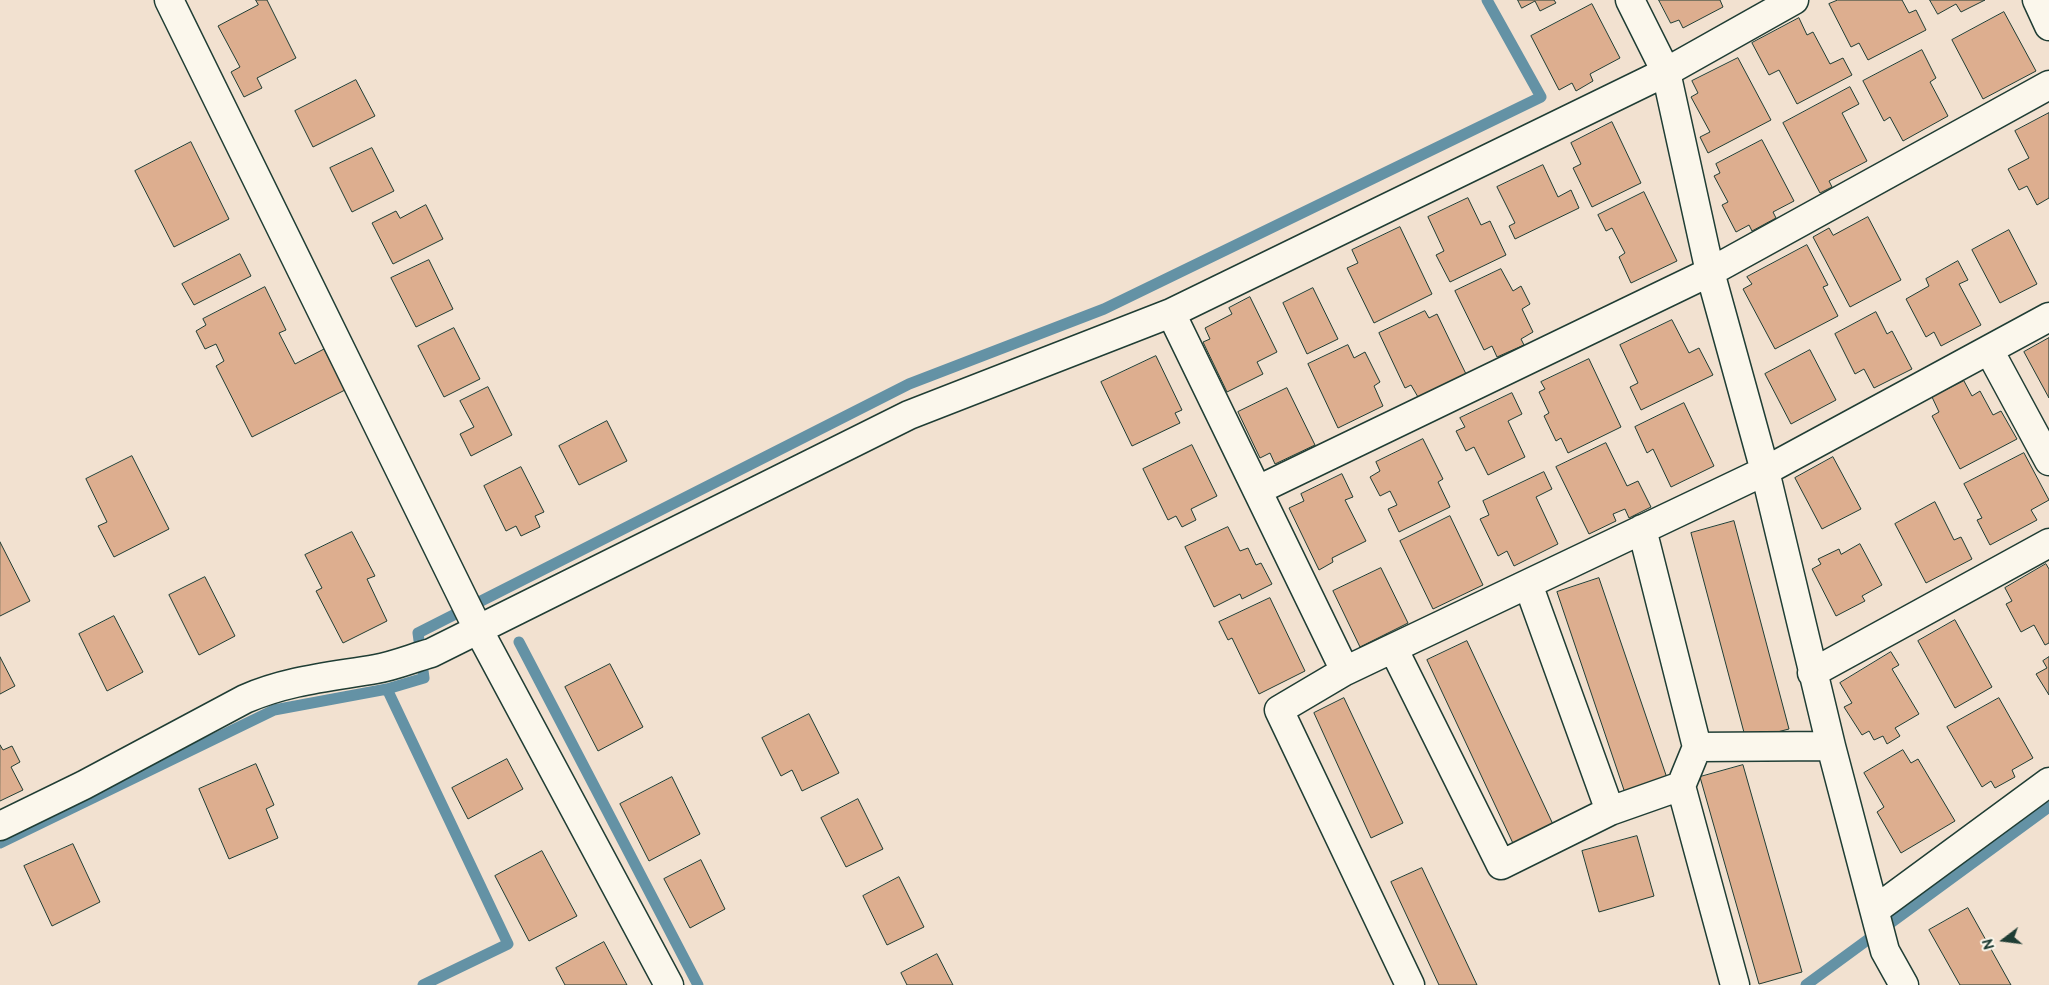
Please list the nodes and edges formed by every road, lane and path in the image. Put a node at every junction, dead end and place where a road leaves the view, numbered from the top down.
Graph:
1 (169, 0) edge
2 (1630, 0) edge
3 (1794, 0) edge
4 (2037, 0) edge
5 (2049, 26) edge
6 (1666, 72) junction
7 (2049, 86) edge
8 (1710, 272) junction
9 (1171, 313) junction
10 (2049, 317) edge
11 (1989, 350) junction
12 (2049, 462) edge
13 (1765, 471) junction
14 (1258, 490) junction
15 (1642, 530) junction
16 (2049, 543) edge
17 (1528, 584) junction
18 (478, 629) junction
19 (1393, 648) junction
20 (1345, 671) junction
21 (1812, 673) junction
22 (1831, 746) junction
23 (1698, 748) junction
24 (2049, 782) edge
25 (1681, 786) junction
26 (1610, 811) junction
27 (0, 826) edge
28 (1875, 910) junction
29 (669, 985) edge
30 (1410, 985) edge
31 (1735, 985) edge
32 (1904, 985) edge

1 - 18 street
2 - 6 street
3 - 6 street
4 - 5 street
6 - 8 street
6 - 9 street
7 - 8 street
8 - 13 street
8 - 14 street
9 - 14 street
9 - 18 street
10 - 11 street
11 - 12 street
11 - 13 street
13 - 15 street
13 - 21 street
14 - 20 street
15 - 17 street
15 - 23 street
16 - 21 street
17 - 19 street
17 - 26 street
18 - 27 street
18 - 29 street
19 - 20 street
19 - 26 street
20 - 30 street
21 - 22 street
22 - 23 street
22 - 28 street
23 - 25 street
24 - 28 street
25 - 26 street
25 - 31 street
28 - 32 street

